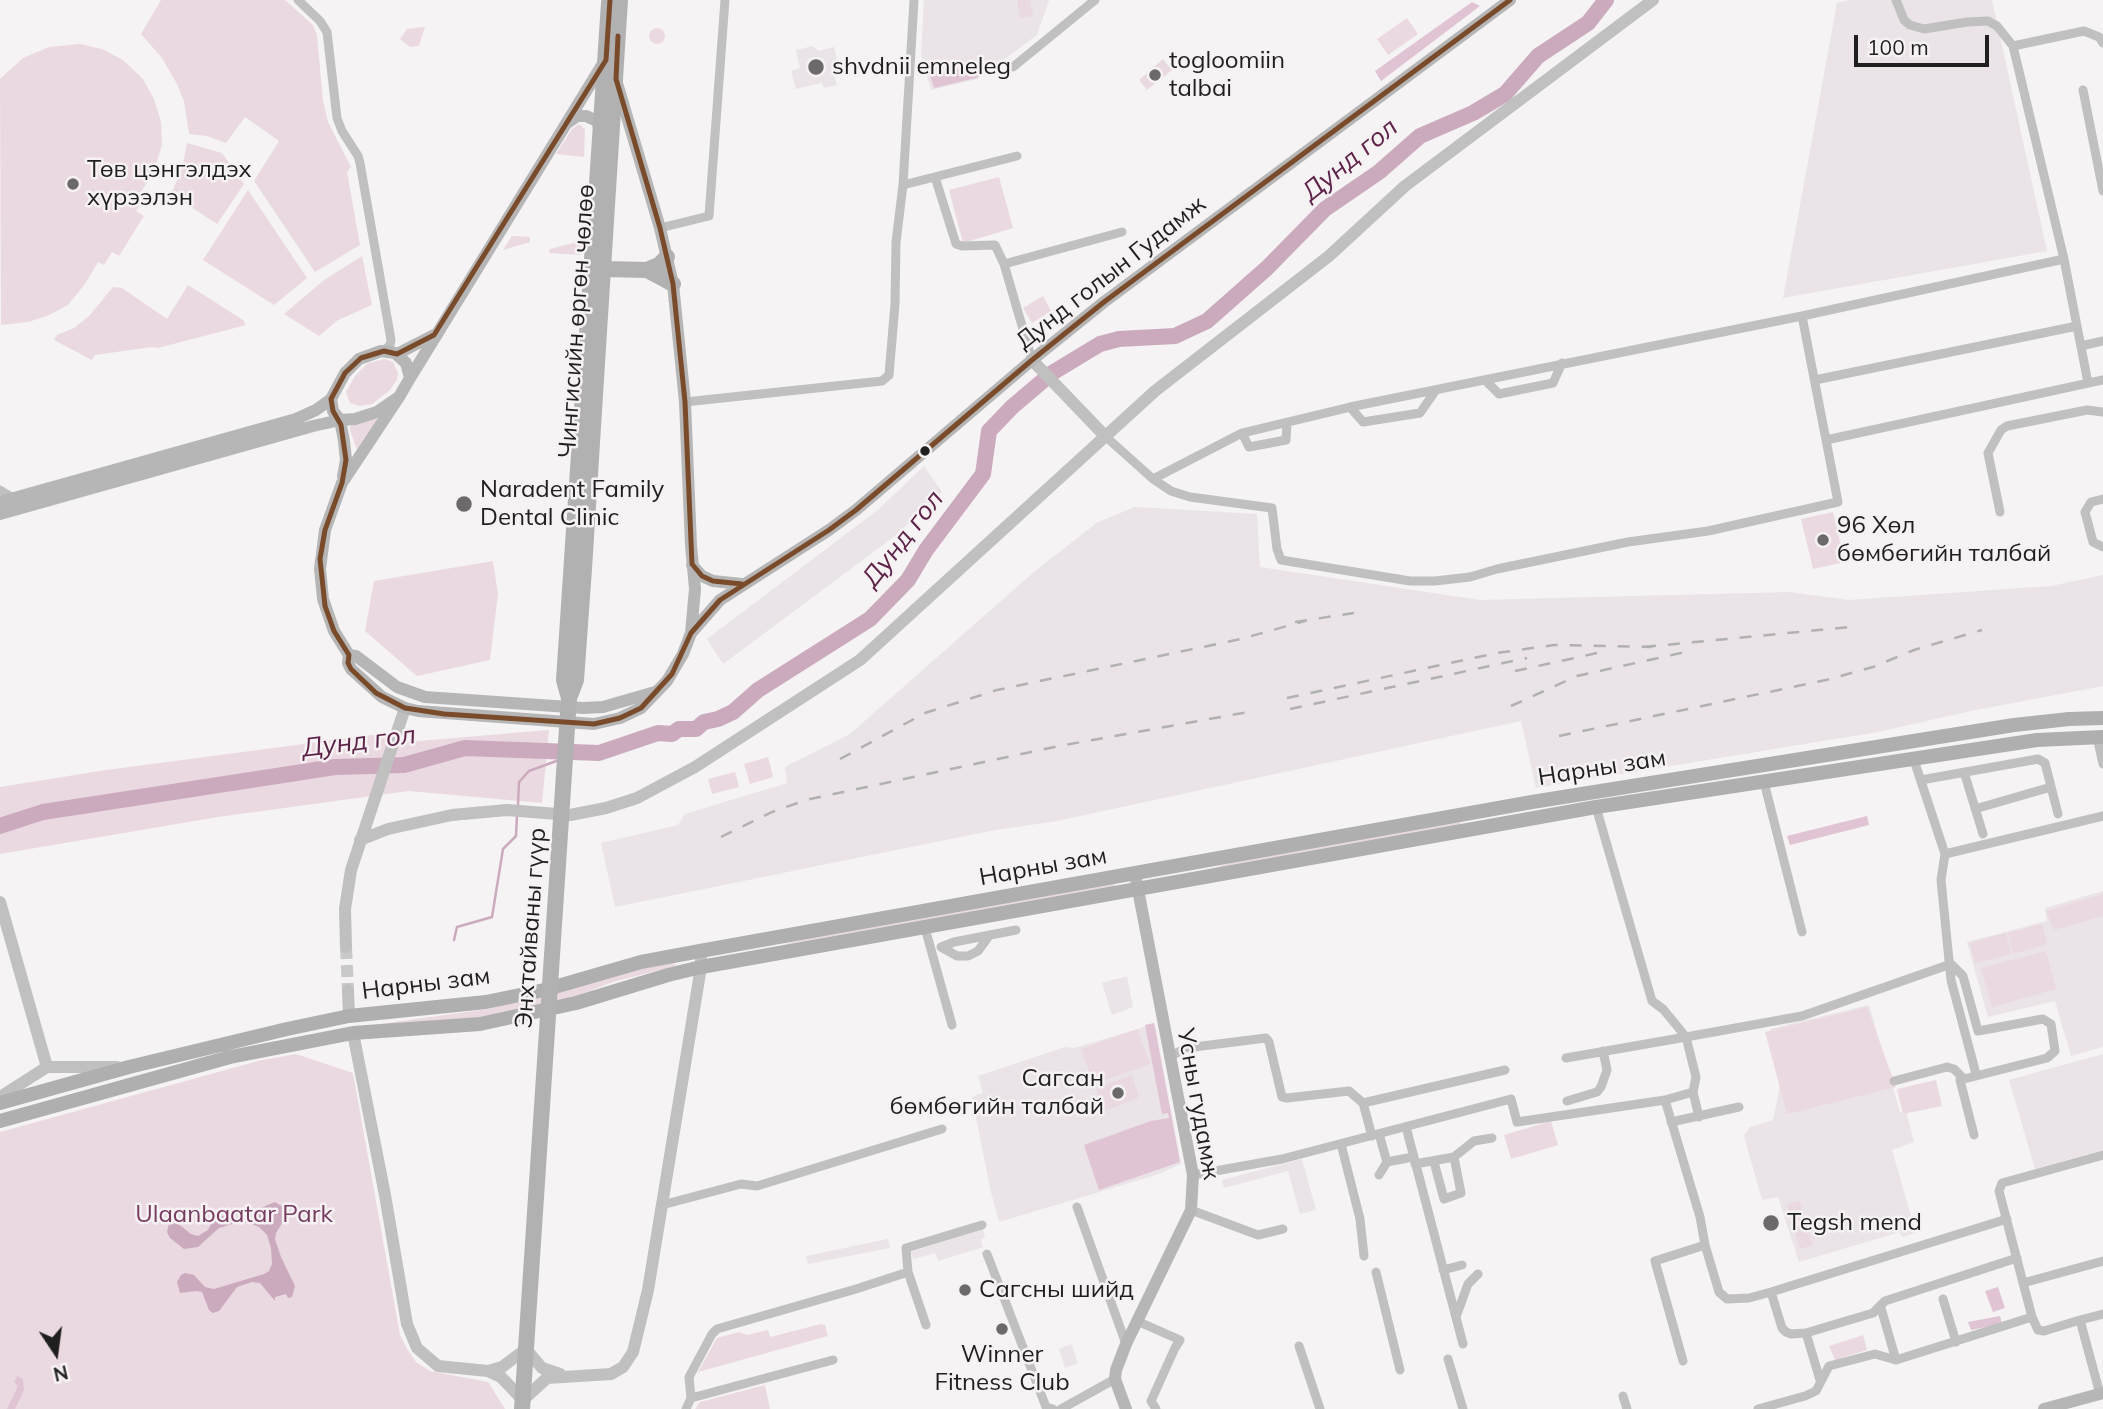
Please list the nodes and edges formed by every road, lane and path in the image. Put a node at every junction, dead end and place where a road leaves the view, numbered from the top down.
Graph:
1 (298, 0) edge
2 (610, 0) edge
3 (620, 0) edge
4 (725, 0) edge
5 (914, 0) edge
6 (1095, 0) edge
7 (1510, 0) edge
8 (1653, 0) edge
9 (1896, 0) edge
10 (2103, 43) edge
11 (2012, 47) junction
12 (606, 60) junction
13 (1013, 68) dead end
14 (616, 79) junction
15 (2083, 90) dead end
16 (566, 123) junction
17 (600, 130) junction
18 (1017, 156) dead end
19 (935, 177) junction
20 (903, 185) junction
21 (2103, 191) edge
22 (660, 228) junction
23 (1122, 232) dead end
24 (667, 257) junction
25 (2064, 259) junction
26 (1004, 264) junction
27 (604, 269) junction
28 (647, 270) junction
29 (673, 284) junction
30 (1802, 316) junction
31 (2077, 326) junction
32 (434, 335) junction
33 (2103, 341) edge
34 (2081, 346) junction
35 (390, 352) junction
36 (1032, 360) junction
37 (1562, 363) junction
38 (410, 378) junction
39 (1485, 380) junction
40 (1815, 380) junction
41 (2103, 380) edge
42 (2088, 383) junction
43 (1436, 390) junction
44 (400, 397) junction
45 (331, 399) junction
46 (685, 402) junction
47 (1350, 407) junction
48 (2103, 412) edge
49 (340, 420) junction
50 (1287, 422) junction
51 (1242, 433) junction
52 (1105, 436) junction
53 (1826, 440) junction
54 (1153, 479) junction
55 (342, 484) junction
56 (0, 490) edge
57 (13, 498) junction
58 (2103, 499) edge
59 (0, 502) edge
60 (2000, 512) dead end
61 (0, 514) edge
62 (2103, 547) edge
63 (692, 564) junction
64 (742, 584) junction
65 (691, 633) junction
66 (349, 655) junction
67 (655, 692) junction
68 (569, 698) junction
69 (405, 708) junction
70 (2103, 718) edge
71 (2100, 737) edge
72 (1899, 744) junction
73 (1913, 757) junction
74 (2103, 764) edge
75 (1871, 765) junction
76 (1964, 772) junction
77 (1921, 780) junction
78 (1764, 782) junction
79 (2051, 788) junction
80 (1596, 807) junction
81 (1502, 808) junction
82 (1975, 809) junction
83 (2058, 814) dead end
84 (2103, 816) edge
85 (1474, 828) junction
86 (1983, 834) dead end
87 (360, 840) junction
88 (1945, 854) junction
89 (1137, 881) junction
90 (0, 902) edge
91 (925, 928) junction
92 (1016, 930) dead end
93 (1802, 932) dead end
94 (989, 936) junction
95 (346, 947) tunnel mouth
96 (700, 950) junction
97 (1951, 964) junction
98 (701, 967) junction
99 (348, 990) tunnel mouth
100 (349, 1016) junction
101 (952, 1025) dead end
102 (352, 1033) junction
103 (1686, 1037) junction
104 (1604, 1051) junction
105 (1169, 1056) junction
106 (1566, 1058) dead end
107 (47, 1067) junction
108 (129, 1067) junction
109 (1505, 1070) dead end
110 (1976, 1074) junction
111 (1963, 1078) junction
112 (1894, 1081) dead end
113 (1693, 1092) junction
114 (28, 1095) junction
115 (1665, 1100) junction
116 (1, 1101) edge
117 (1567, 1101) dead end
118 (1363, 1103) junction
119 (1739, 1107) dead end
120 (32, 1112) junction
121 (1699, 1116) junction
122 (2, 1120) edge
123 (1671, 1122) junction
124 (1406, 1127) junction
125 (942, 1129) dead end
126 (1376, 1135) junction
127 (1974, 1135) dead end
128 (1492, 1138) dead end
129 (1341, 1144) junction
130 (2103, 1155) edge
131 (1454, 1157) junction
132 (1414, 1161) junction
133 (1387, 1162) junction
134 (1434, 1162) junction
135 (1193, 1175) junction
136 (1379, 1175) dead end
137 (662, 1205) junction
138 (1077, 1208) dead end
139 (1191, 1210) junction
140 (2007, 1219) junction
141 (982, 1225) dead end
142 (1283, 1229) dead end
143 (1705, 1245) junction
144 (987, 1254) dead end
145 (1364, 1256) dead end
146 (2017, 1258) junction
147 (2103, 1261) edge
148 (1462, 1265) dead end
149 (1443, 1270) junction
150 (908, 1272) junction
151 (1376, 1272) dead end
152 (1478, 1275) dead end
153 (2023, 1283) junction
154 (1771, 1292) junction
155 (1943, 1299) dead end
156 (1881, 1308) junction
157 (2103, 1314) edge
158 (1456, 1317) junction
159 (2032, 1317) junction
160 (2080, 1320) junction
161 (1137, 1321) junction
162 (926, 1325) dead end
163 (1805, 1333) junction
164 (1956, 1342) junction
165 (1126, 1344) junction
166 (1462, 1344) dead end
167 (1299, 1346) dead end
168 (526, 1349) junction
169 (1448, 1359) dead end
170 (833, 1360) dead end
171 (1896, 1360) junction
172 (1683, 1362) dead end
173 (1400, 1370) dead end
174 (488, 1371) junction
175 (564, 1376) junction
176 (1115, 1379) junction
177 (1820, 1380) junction
178 (2101, 1394) edge
179 (1623, 1396) dead end
180 (691, 1398) junction
181 (523, 1405) edge
182 (686, 1409) edge
183 (1053, 1409) edge
184 (1061, 1409) edge
185 (1126, 1409) edge
186 (1156, 1409) edge
187 (1321, 1409) edge
188 (1463, 1409) edge
189 (1627, 1409) edge
190 (1758, 1409) edge
191 (2044, 1409) edge

1 - 35 street
2 - 12 highway, Чингисийн өргөн чөлөө
3 - 14 highway, Чингисийн өргөн чөлөө
4 - 22 street
5 - 20 street
6 - 13 street
7 - 36 main road, Дунд голын Гудамж
8 - 52 street
9 - 11 street
10 - 11 street
11 - 25 street
12 - 16 main road
12 - 17 highway, Чингисийн өргөн чөлөө
14 - 22 main road
14 - 27 highway, Чингисийн өргөн чөлөө
15 - 21 street
16 - 17 main road
16 - 32 main road
17 - 68 highway, Чингисийн өргөн чөлөө
18 - 19 street
19 - 20 street
19 - 26 street
20 - 46 street
22 - 24 main road
23 - 26 street
24 - 28 highway
24 - 29 main road
25 - 30 street
25 - 31 street
26 - 36 street
27 - 28 highway
27 - 68 highway, Чингисийн өргөн чөлөө
28 - 29 highway
29 - 46 main road
30 - 37 street
30 - 40 street
31 - 34 street
31 - 40 street
32 - 35 main road
32 - 38 main road
33 - 34 street
34 - 42 street
35 - 38 main road
35 - 45 main road
36 - 52 street
36 - 64 main road, Дунд голын Гудамж
37 - 39 street
37 - 39 street
38 - 44 main road
39 - 43 street
40 - 53 street
41 - 42 street
42 - 53 street
43 - 47 street
43 - 47 street
44 - 49 main road
44 - 55 main road
45 - 49 main road
45 - 57 main road
46 - 63 main road
47 - 50 street
48 - 60 street
49 - 55 main road
49 - 61 main road
50 - 51 street
50 - 51 street
51 - 54 street
52 - 54 street
52 - 87 street
53 - 54 street
55 - 66 main road
56 - 57 street
57 - 59 main road
58 - 62 street
63 - 64 main road
63 - 65 main road
64 - 65 main road, Дунд голын Гудамж
65 - 67 main road
66 - 67 main road
66 - 69 main road
67 - 69 main road
68 - 168 highway, Энхтайваны гүүр
69 - 87 street
70 - 72 main road, Нарны зам
71 - 73 main road, Нарны зам
71 - 74 street
72 - 75 main road
72 - 81 main road, Нарны зам
73 - 75 main road, Нарны зам
73 - 77 street
75 - 78 main road, Нарны зам
76 - 77 street
76 - 79 street
76 - 82 street
77 - 88 street
78 - 80 main road, Нарны зам
78 - 93 street
79 - 82 street
79 - 83 street
80 - 85 main road, Нарны зам
80 - 103 street
81 - 85 main road
81 - 89 main road, Нарны зам
82 - 86 street
84 - 88 street
85 - 89 main road, Нарны зам
87 - 95 street
88 - 97 street
89 - 91 main road, Нарны зам
89 - 96 main road, Нарны зам
89 - 105 main road, Усны гудамж
90 - 107 street
91 - 98 main road, Нарны зам
91 - 101 street
92 - 94 street
94 - 94 street
96 - 98 street
96 - 100 main road, Нарны зам
97 - 103 street
97 - 110 street
97 - 110 street
98 - 102 main road, Нарны зам
98 - 137 street
99 - 100 street
100 - 108 main road, Нарны зам
102 - 120 main road, Нарны зам
102 - 174 street
103 - 104 street
103 - 113 street
104 - 106 street
104 - 117 street
105 - 118 street
105 - 135 main road, Усны гудамж
107 - 108 street
107 - 116 street
108 - 114 main road, Нарны зам
109 - 118 street
110 - 111 street
111 - 112 street
111 - 127 street
113 - 115 street
113 - 121 street
114 - 116 main road, Нарны зам
114 - 120 main road
115 - 123 street
115 - 124 street
116 - 122 main road
118 - 126 street
119 - 121 street
120 - 122 main road
121 - 123 street
123 - 143 street
124 - 126 street
124 - 132 street
125 - 137 street
126 - 129 street
126 - 133 street
128 - 131 street
129 - 135 street
129 - 145 street
130 - 140 street
131 - 134 street
131 - 134 street
132 - 133 street
132 - 134 street
132 - 149 street
133 - 136 street
135 - 139 main road, Усны гудамж
137 - 175 street
138 - 165 street
139 - 142 street
139 - 161 main road, Усны гудамж
140 - 146 street
140 - 154 street
141 - 150 street
143 - 154 street
143 - 172 street
144 - 183 street
146 - 153 street
146 - 156 street
147 - 153 street
148 - 149 street
149 - 158 street
150 - 162 street
150 - 180 street
151 - 173 street
152 - 158 street
153 - 159 street
154 - 163 street
155 - 164 street
156 - 163 street
156 - 171 street
157 - 160 street
158 - 166 street
159 - 160 street
159 - 164 street
160 - 178 street
161 - 165 main road, Усны гудамж
161 - 186 street
163 - 177 street
164 - 171 street
165 - 176 main road, Усны гудамж
167 - 187 street
168 - 174 street
168 - 175 street
168 - 181 highway
169 - 188 street
170 - 180 street
171 - 177 street
174 - 181 street
175 - 181 street
176 - 184 street
176 - 185 main road
177 - 190 street
178 - 191 main road
179 - 189 street
180 - 182 street

